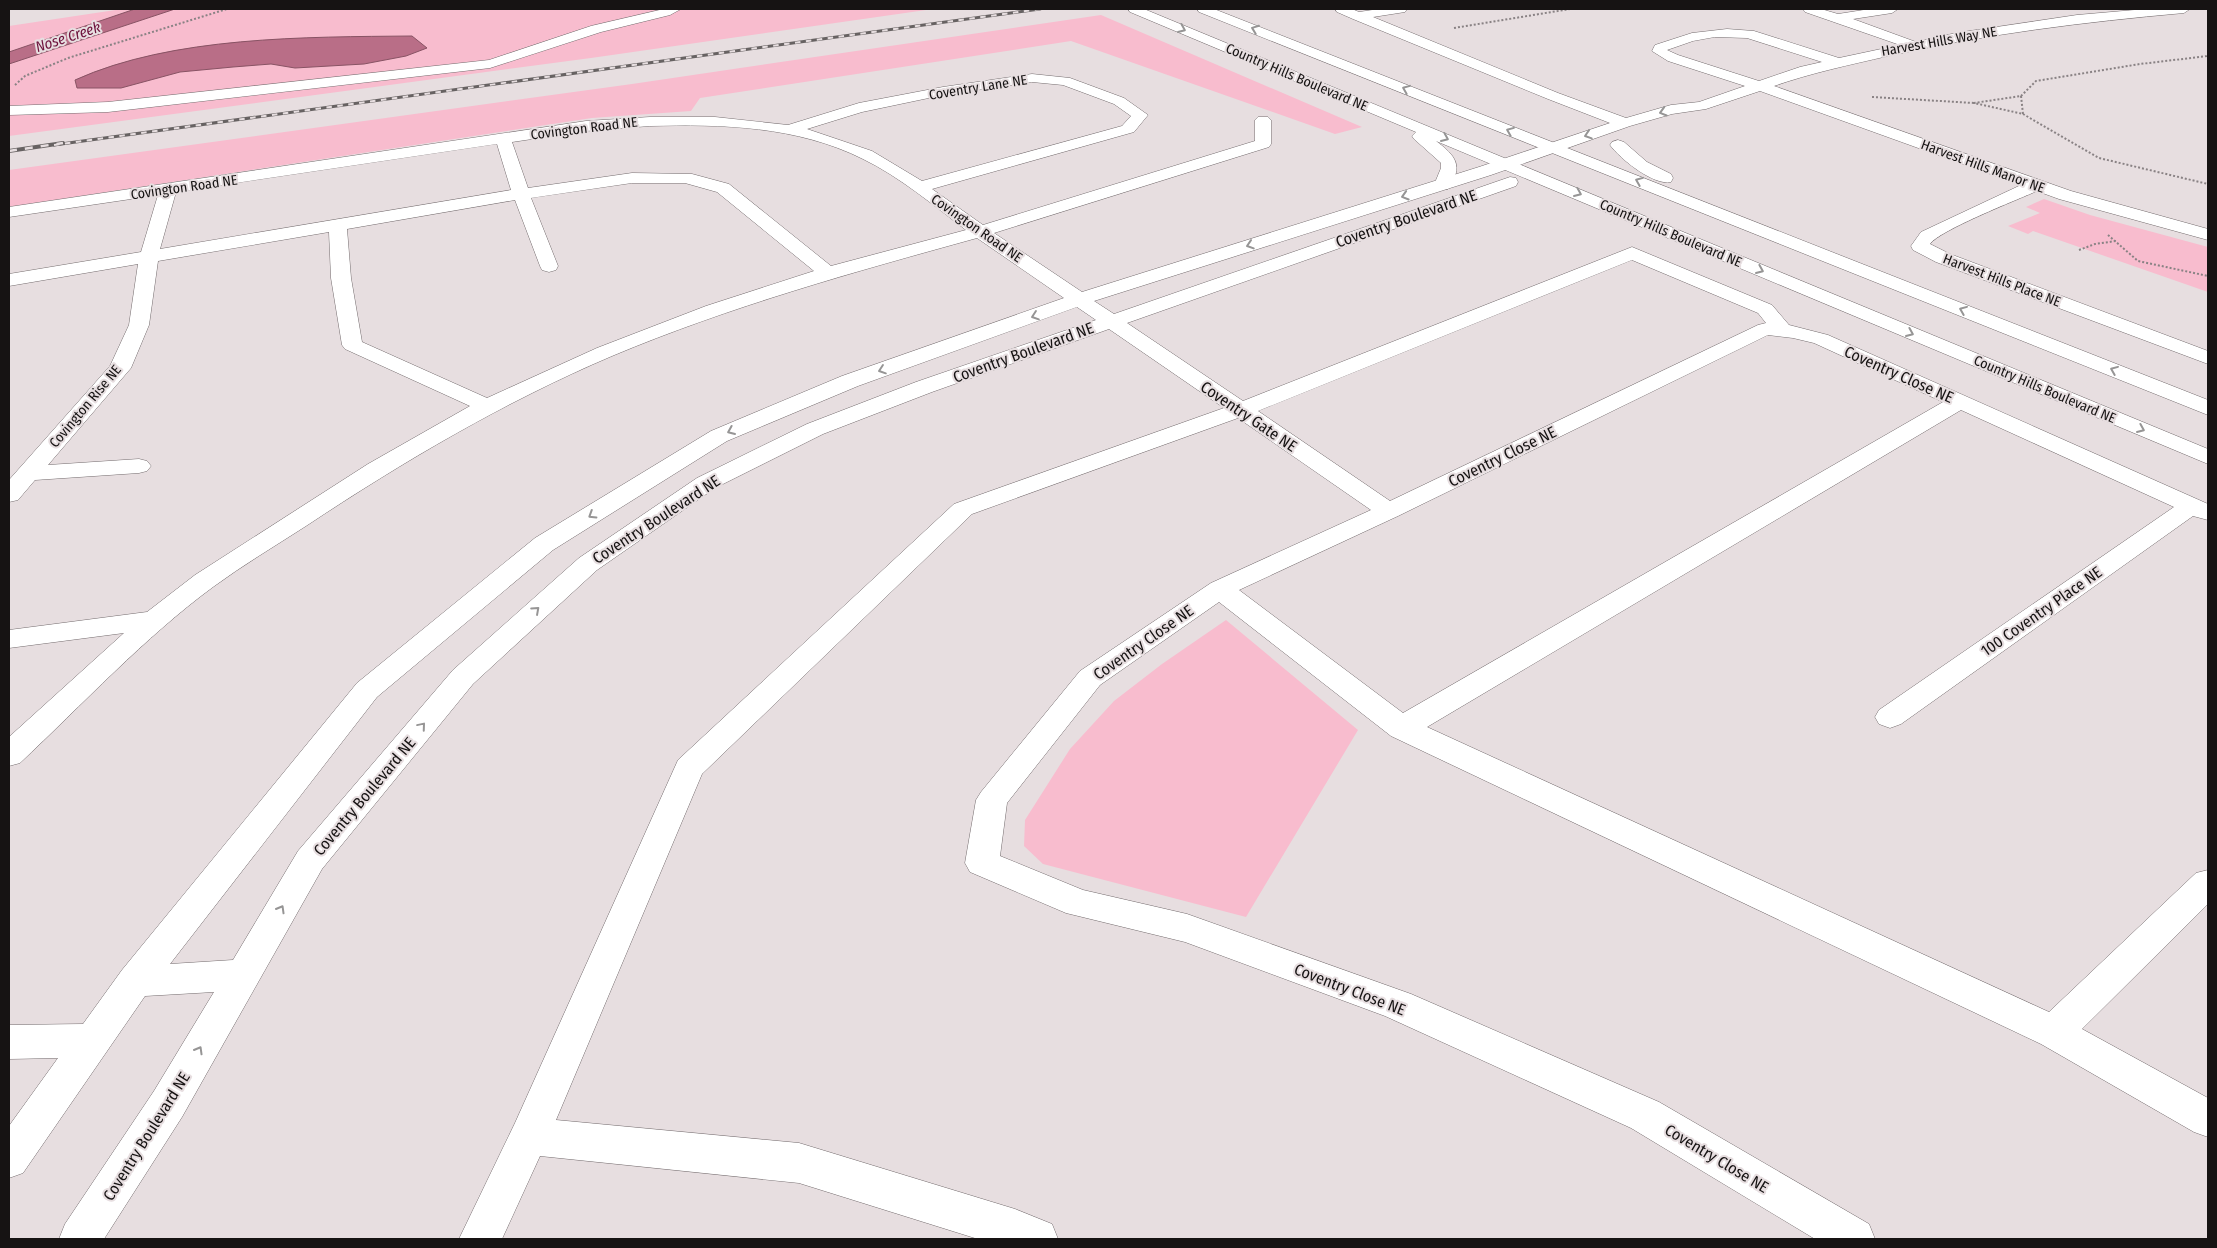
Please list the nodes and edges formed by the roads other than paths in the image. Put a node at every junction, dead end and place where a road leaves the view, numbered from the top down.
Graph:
1 (675, 9) edge
2 (1136, 9) edge
3 (1203, 9) edge
4 (1341, 9) edge
5 (1401, 9) edge
6 (1809, 9) edge
7 (1892, 9) edge
8 (2184, 9) edge
9 (1358, 16) junction
10 (1837, 18) junction
11 (1913, 45) junction
12 (1836, 62) junction
13 (1761, 86) junction
14 (1702, 106) junction
15 (9, 111) edge
16 (1395, 118) junction
17 (1263, 120) dead end
18 (1625, 123) junction
19 (1664, 128) dead end
20 (787, 130) junction
21 (503, 138) junction
22 (1636, 138) dead end
23 (1618, 145) junction
24 (1551, 148) junction
25 (1578, 157) junction
26 (1506, 164) junction
27 (1533, 175) junction
28 (1442, 184) junction
29 (2035, 185) junction
30 (919, 187) junction
31 (168, 189) junction
32 (520, 194) junction
33 (9, 212) edge
34 (338, 224) junction
35 (980, 232) junction
36 (2208, 235) edge
37 (1814, 251) junction
38 (149, 256) junction
39 (549, 266) dead end
40 (828, 273) junction
41 (9, 280) edge
42 (1081, 300) junction
43 (1110, 321) junction
44 (1782, 329) junction
45 (2208, 358) edge
46 (1960, 401) junction
47 (487, 406) junction
48 (2208, 408) edge
49 (1240, 410) junction
50 (2208, 457) edge
51 (139, 466) dead end
52 (30, 473) junction
53 (9, 495) edge
54 (2200, 509) edge
55 (1389, 511) junction
56 (1220, 589) junction
57 (155, 620) junction
58 (9, 639) edge
59 (1890, 717) dead end
60 (1402, 728) junction
61 (9, 755) edge
62 (2208, 883) edge
63 (242, 975) junction
64 (135, 981) junction
65 (2054, 1032) junction
66 (9, 1042) edge
67 (93, 1042) junction
68 (2208, 1119) edge
69 (529, 1136) junction
70 (9, 1160) edge
71 (80, 1239) edge
72 (480, 1239) edge
73 (1037, 1239) edge
74 (1854, 1239) edge

1 - 15 street
2 -> 16 street, Country Hills Boulevard NE
24 -> 3 street, Country Hills Boulevard NE
4 - 9 street
5 - 9 street
6 - 10 street
7 - 10 street
8 - 11 street, Harvest Hills Way NE
9 - 18 street
10 - 11 street
11 - 12 street, Harvest Hills Way NE
12 - 13 street, Harvest Hills Way NE
12 - 13 street, Harvest Hills Manor NE
13 - 14 street, Harvest Hills Way NE
13 - 29 street, Harvest Hills Manor NE
14 -> 18 street, Harvest Hills Way NE
14 - 19 street, Harvest Hills Way NE
16 -> 26 street, Country Hills Boulevard NE
16 - 28 street
17 - 35 street
18 -> 24 street, Harvest Hills Way NE
20 - 21 street, Covington Road NE
20 - 30 street, Covington Road NE
20 - 30 street, Coventry Lane NE
21 - 31 street, Covington Road NE
21 - 32 street
22 - 23 street
23 - 25 street
23 - 37 street
24 - 25 street, Country Hills Boulevard NE
24 - 26 street, Coventry Boulevard NE
25 - 27 street, Coventry Boulevard NE
37 -> 25 street, Country Hills Boulevard NE
26 - 27 street, Country Hills Boulevard NE
26 - 28 street, Coventry Boulevard NE
27 - 43 street, Coventry Boulevard NE
27 -> 50 street, Country Hills Boulevard NE
28 -> 42 street, Coventry Boulevard NE
29 - 36 street, Harvest Hills Manor NE
29 - 45 street, Harvest Hills Place NE
30 - 35 street, Covington Road NE
31 - 33 street, Covington Road NE
31 - 38 street, Covington Rise NE
32 - 34 street
32 - 39 street
32 - 40 street
34 - 38 street
34 - 47 street
35 - 40 street
35 - 42 street, Covington Road NE
48 -> 37 street, Country Hills Boulevard NE
38 - 41 street
38 - 52 street, Covington Rise NE
40 - 47 street
42 - 43 street, Covington Road NE
42 -> 64 street, Coventry Boulevard NE
43 - 49 street, Coventry Gate NE
63 -> 43 street, Coventry Boulevard NE
44 - 46 street, Coventry Close NE
44 - 49 street
44 - 55 street, Coventry Close NE
46 - 54 street, Coventry Close NE
46 - 60 street
47 - 57 street
49 - 55 street, Coventry Gate NE
49 - 69 street
51 - 52 street
52 - 53 street, Covington Rise NE
54 - 59 street, 100 Coventry Place NE
55 - 56 street, Coventry Close NE
56 - 60 street
56 - 74 street, Coventry Close NE
57 - 58 street
57 - 61 street
60 - 65 street
62 - 65 street
63 - 64 street
71 -> 63 street, Coventry Boulevard NE
64 - 67 street, Coventry Boulevard NE
65 - 68 street
66 - 67 street
67 - 70 street, Coventry Boulevard NE
69 - 72 street
69 - 73 street

